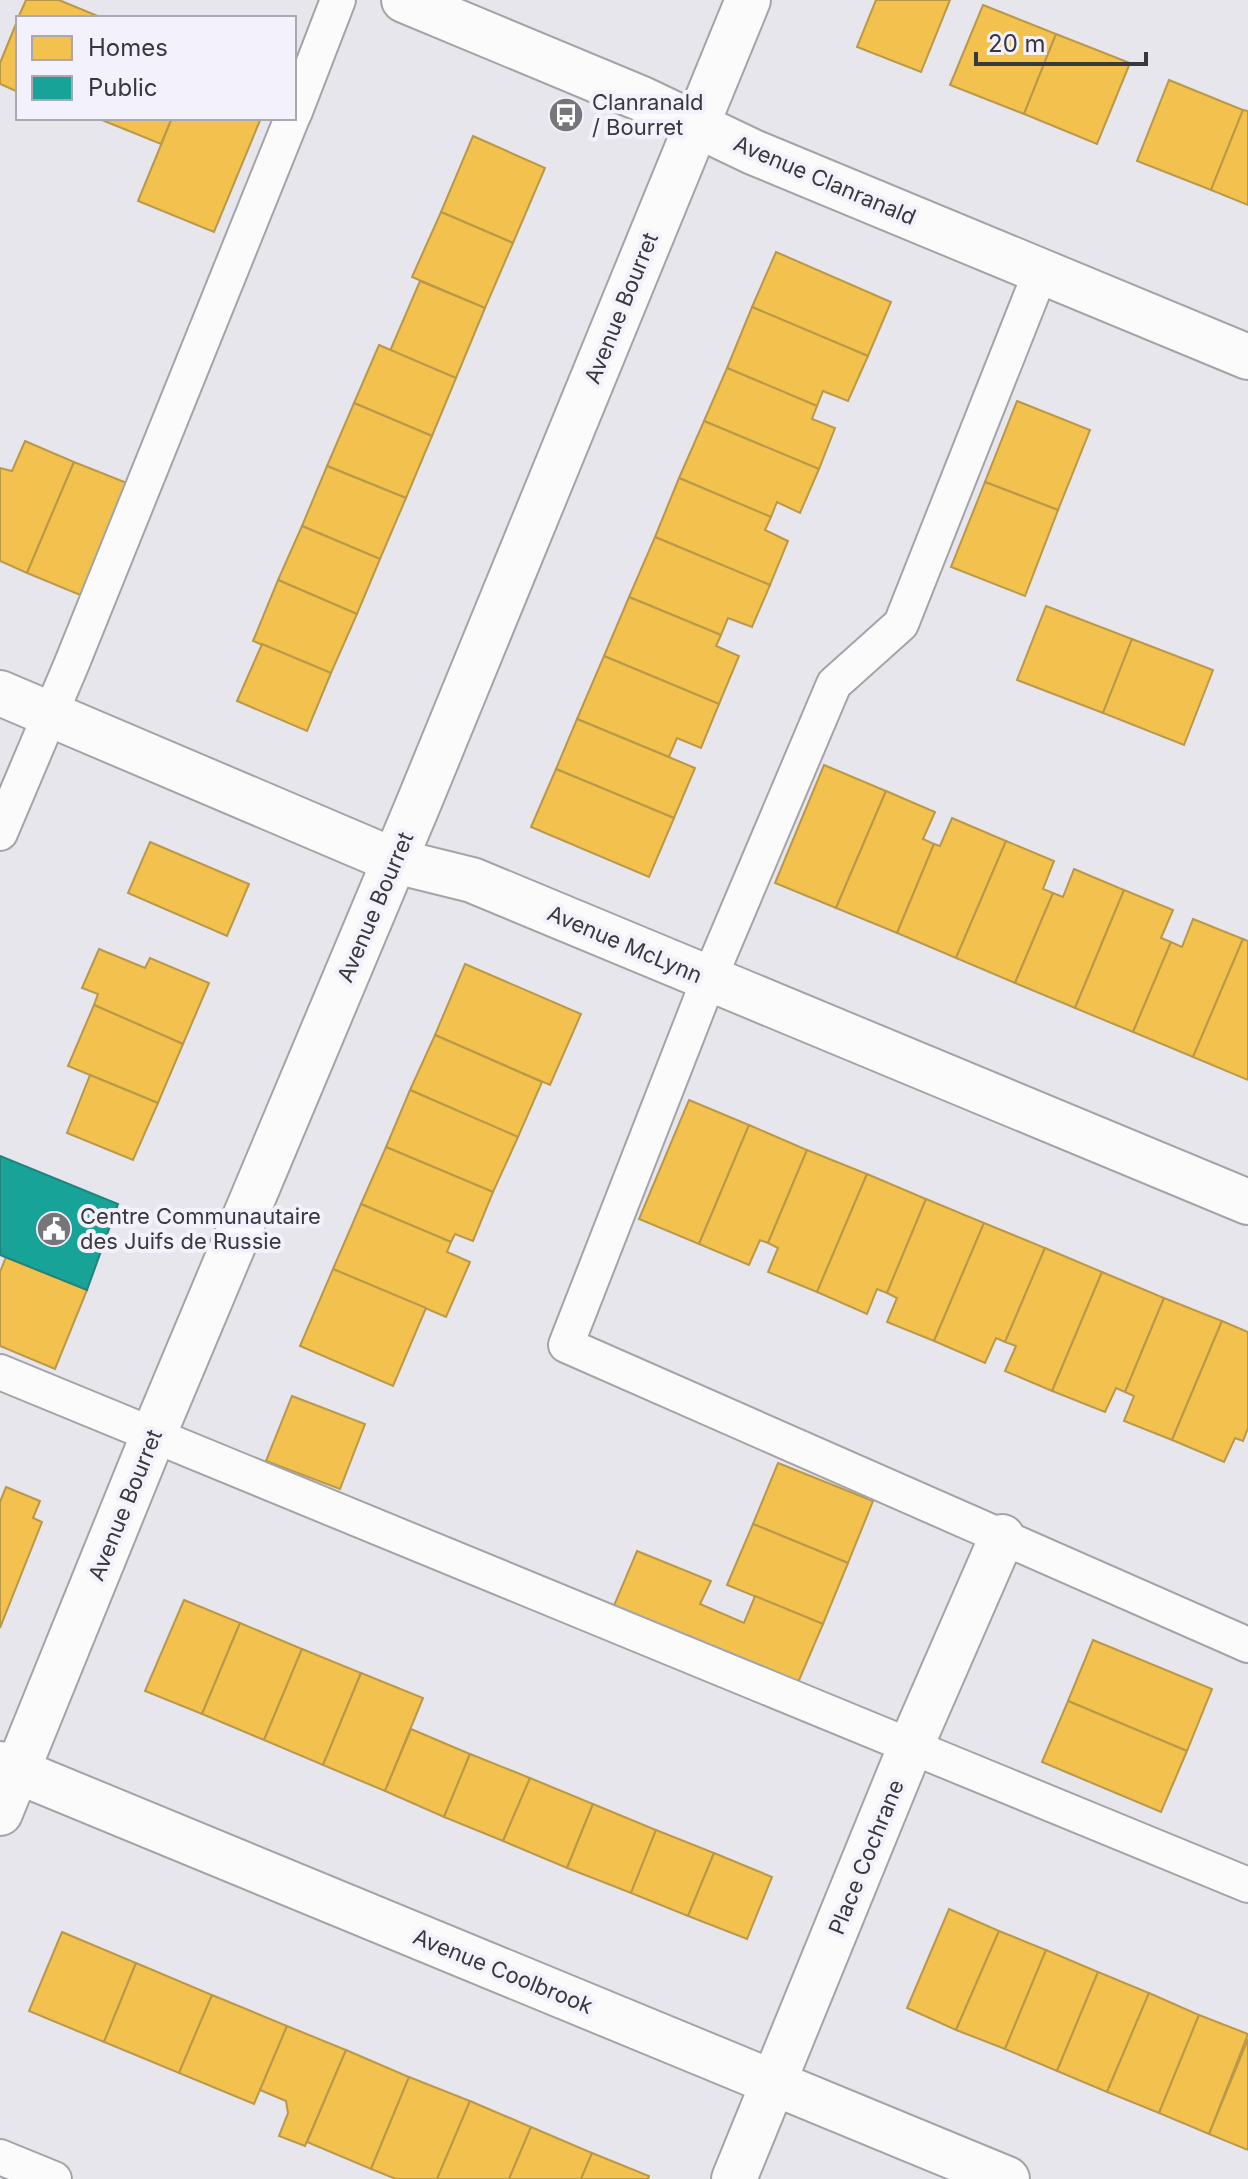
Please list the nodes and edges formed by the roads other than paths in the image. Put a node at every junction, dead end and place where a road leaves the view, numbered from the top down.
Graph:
1 (338, 0) edge
2 (404, 0) edge
3 (748, 0) edge
4 (296, 108) edge
5 (291, 120) edge
6 (698, 124) junction
7 (1041, 271) junction
8 (1248, 357) edge
9 (0, 693) edge
10 (49, 713) junction
11 (0, 833) edge
12 (395, 861) junction
13 (709, 979) junction
14 (1248, 1202) edge
15 (0, 1372) edge
16 (153, 1436) junction
17 (1002, 1537) junction
18 (1248, 1645) edge
19 (910, 1748) junction
20 (8, 1767) edge
21 (0, 1813) edge
22 (1248, 1885) edge
23 (774, 2082) junction
24 (0, 2157) edge
25 (54, 2179) edge
26 (734, 2179) edge
27 (1007, 2179) edge

1 - 4 lane
2 - 6 street, Avenue Clanranald
3 - 6 street, Avenue Bourret
5 - 10 lane
6 - 7 street, Avenue Clanranald
6 - 12 street, Avenue Bourret
7 - 8 street, Avenue Clanranald
7 - 13 lane
9 - 10 street, Avenue McLynn
10 - 11 lane
10 - 12 street, Avenue McLynn
12 - 13 street, Avenue McLynn
12 - 16 street, Avenue Bourret
13 - 14 street, Avenue McLynn
13 - 17 lane
15 - 16 lane
16 - 19 lane
16 - 20 street, Avenue Bourret
17 - 18 lane
17 - 19 street, Place Cochrane
19 - 22 lane
19 - 23 street, Place Cochrane
20 - 21 street, Avenue Bourret
20 - 23 street, Avenue Coolbrook
23 - 26 street, Place Cochrane
23 - 27 street, Avenue Coolbrook
24 - 25 lane

